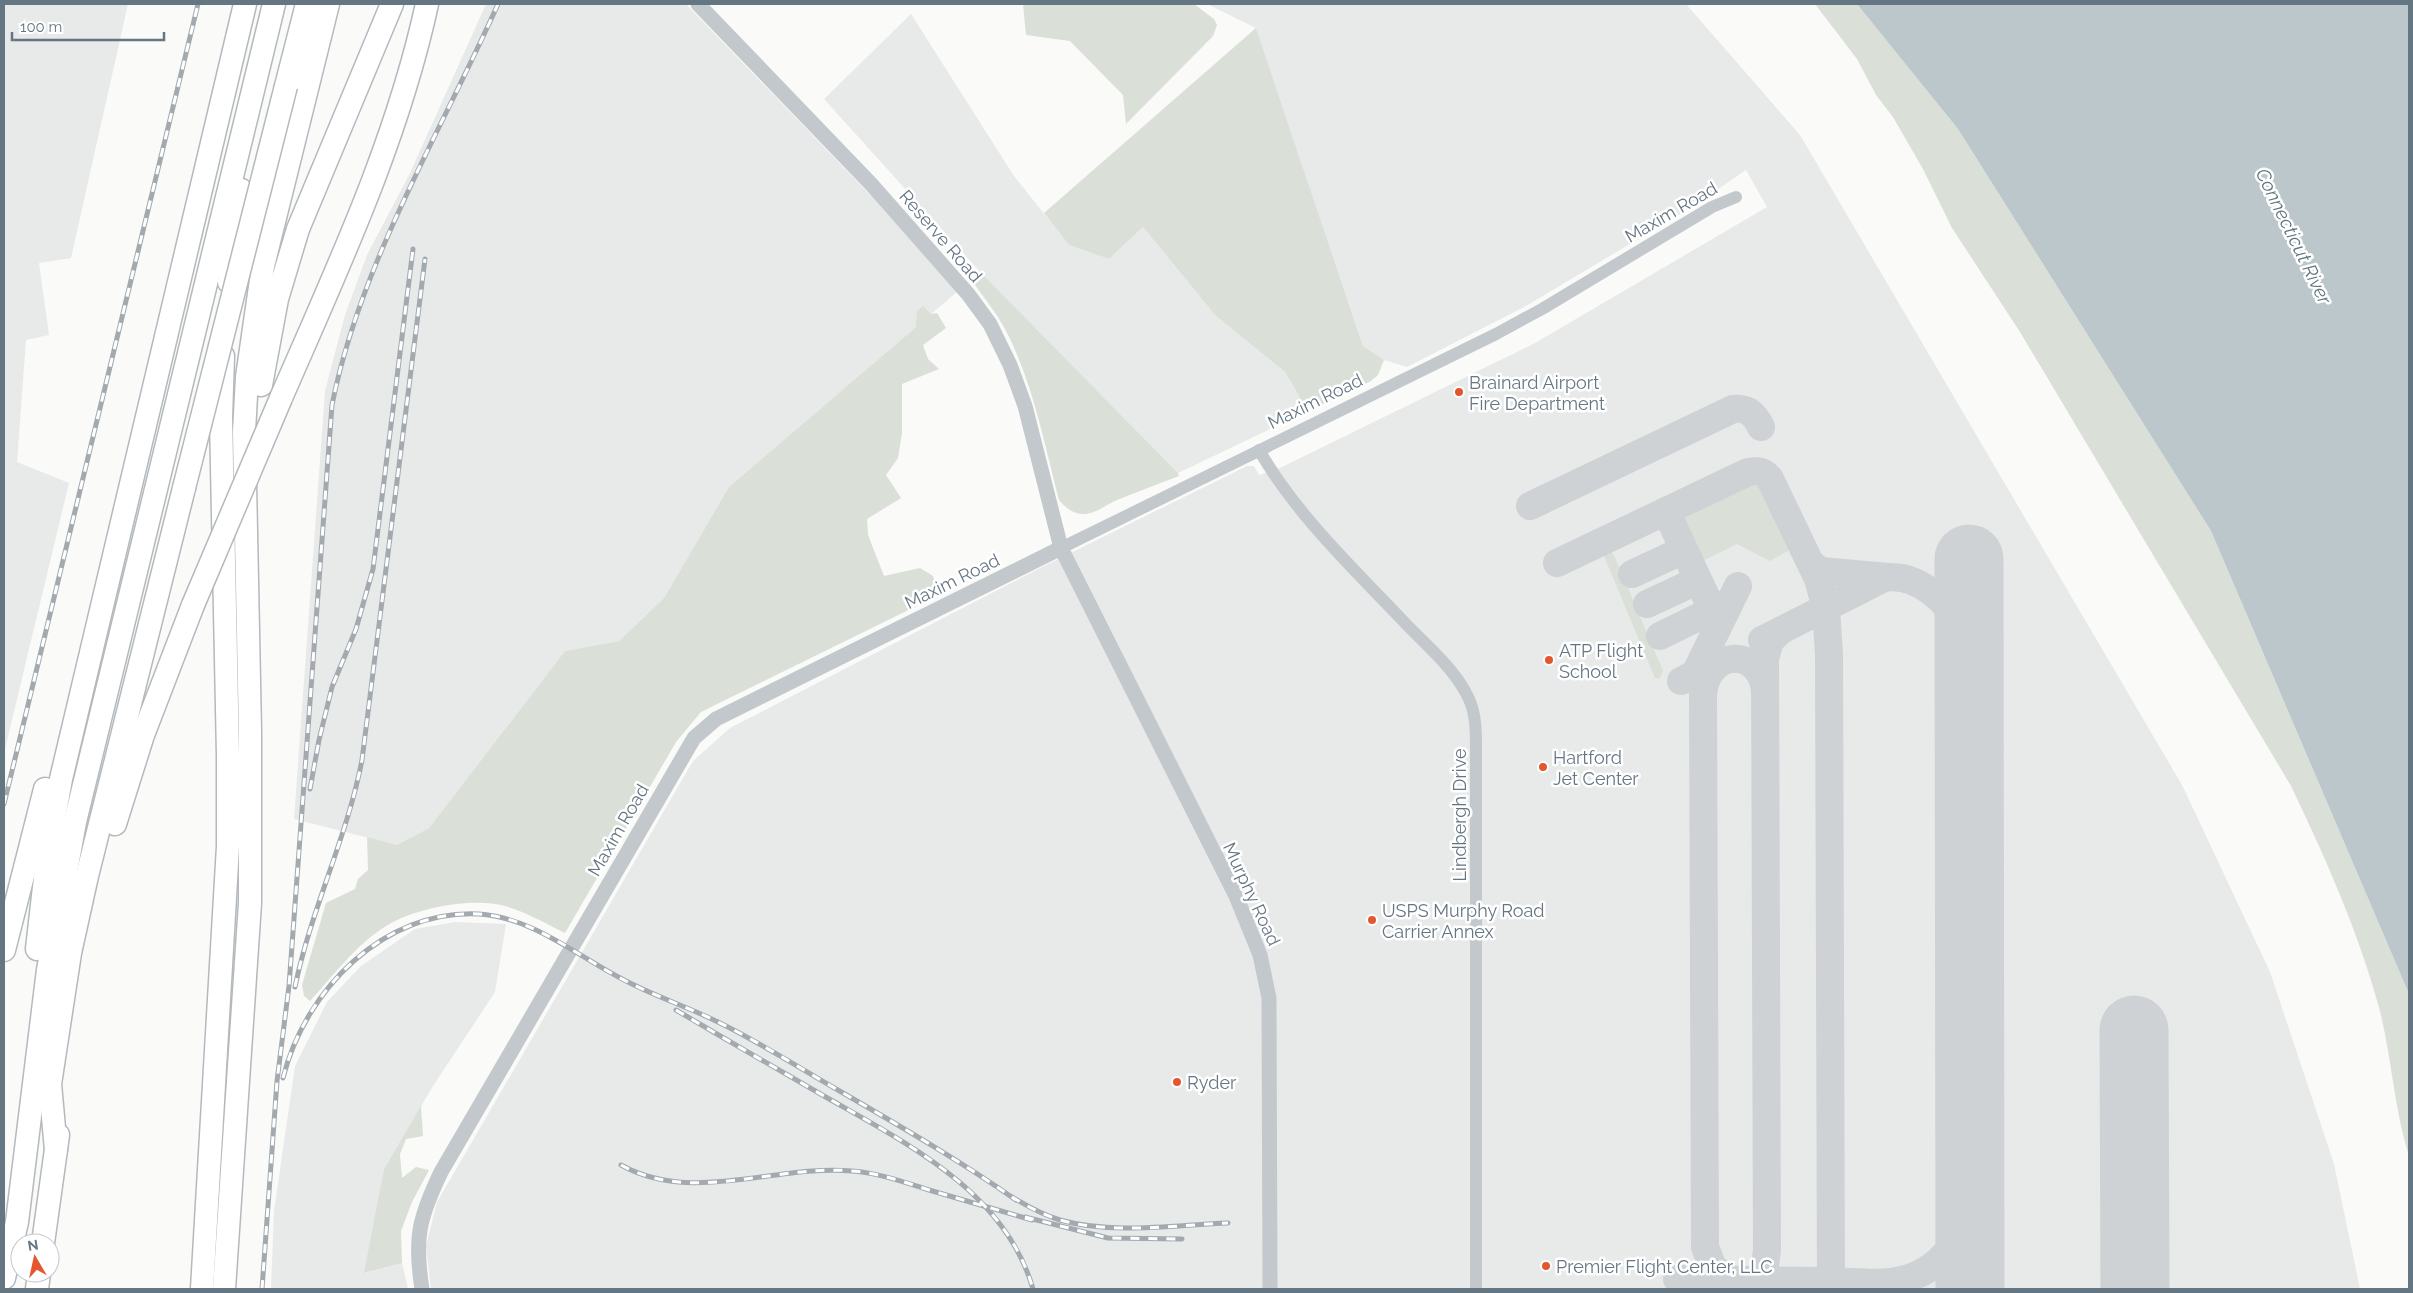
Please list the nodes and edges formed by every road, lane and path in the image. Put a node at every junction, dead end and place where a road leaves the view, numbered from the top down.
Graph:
1 (245, 4) edge
2 (274, 4) edge
3 (282, 4) edge
4 (306, 4) edge
5 (328, 4) edge
6 (392, 4) edge
7 (427, 4) edge
8 (698, 4) edge
9 (1736, 197) dead end
10 (1259, 450) junction
11 (1061, 548) junction
12 (109, 578) junction
13 (247, 600) junction
14 (4, 950) edge
15 (56, 1150) junction
16 (44, 1233) edge
17 (4, 1244) edge
18 (4, 1278) edge
19 (202, 1289) edge
20 (224, 1289) edge
21 (422, 1289) edge
22 (1270, 1289) edge
23 (1476, 1289) edge

1 - 12 highway
2 - 18 highway
3 - 19 highway
4 - 15 highway, bridge
5 - 13 highway
6 - 13 highway
7 - 15 highway, bridge
8 - 11 street, Reserve Road
9 - 10 street, Maxim Road
10 - 11 street, Maxim Road
10 - 23 street, Lindbergh Drive
11 - 21 street, Maxim Road
11 - 22 street, Murphy Road
12 - 14 highway
12 - 17 highway
13 - 20 highway
15 - 16 highway

